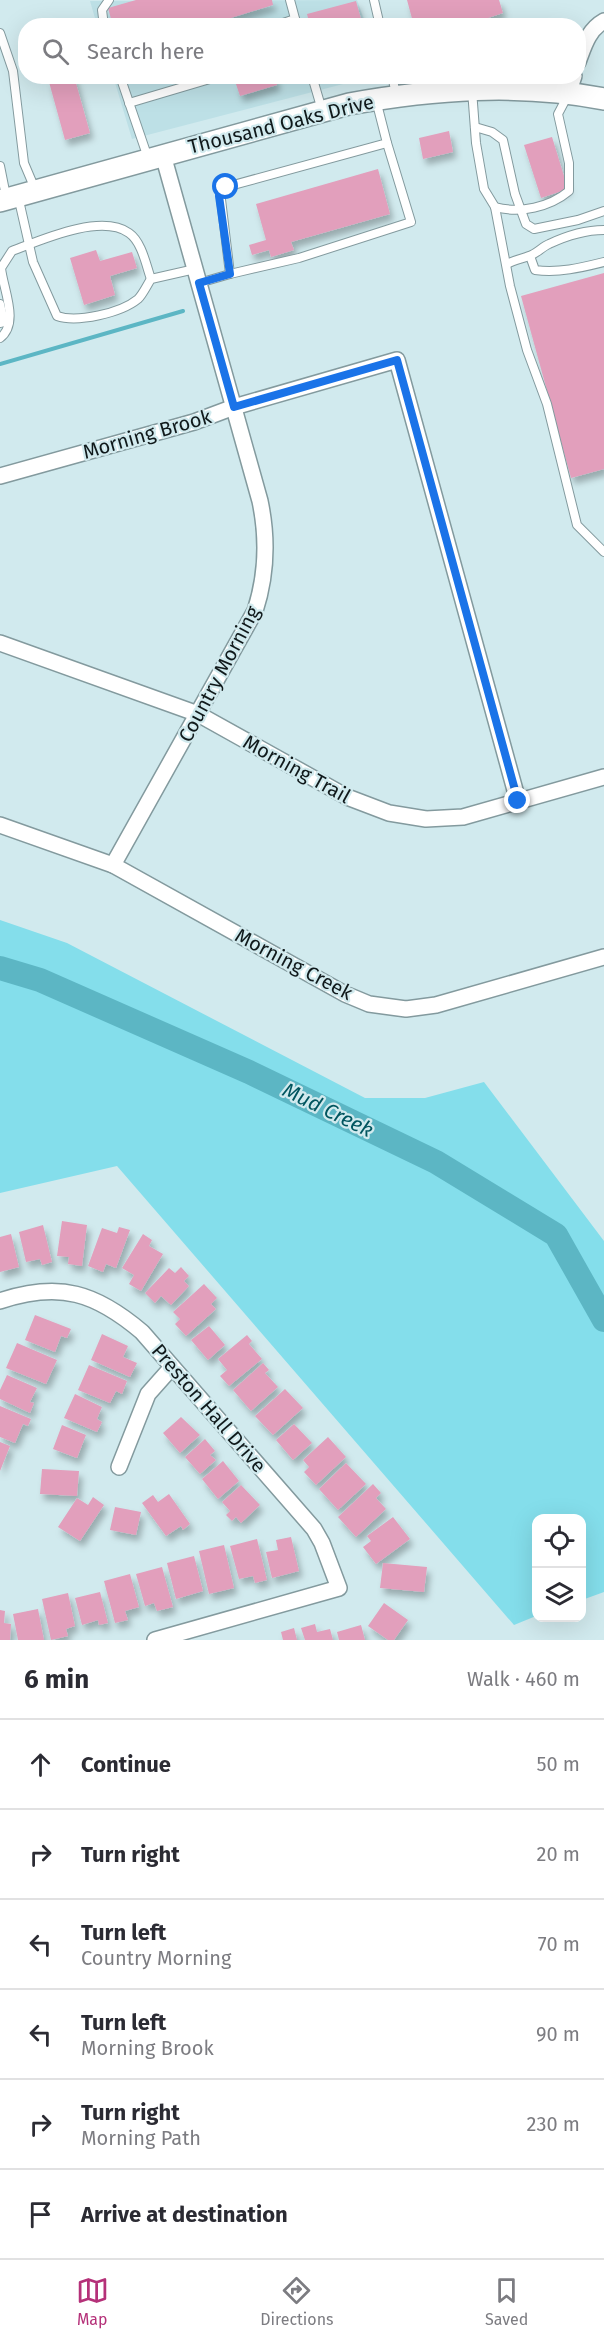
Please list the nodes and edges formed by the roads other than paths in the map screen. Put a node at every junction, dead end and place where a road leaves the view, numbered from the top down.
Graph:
1 (109, 0) edge
2 (290, 0) edge
3 (374, 0) edge
4 (103, 18) edge
5 (295, 18) edge
6 (378, 18) edge
7 (604, 21) edge
8 (0, 33) edge
9 (586, 39) edge
10 (123, 84) edge
11 (193, 84) edge
12 (315, 84) edge
13 (571, 85) edge
14 (472, 90) junction
15 (388, 91) edge
16 (604, 99) edge
17 (129, 103) junction
18 (323, 111) junction
19 (475, 127) junction
20 (387, 143) junction
21 (155, 157) junction
22 (0, 166) edge
23 (15, 196) edge
24 (495, 207) junction
25 (522, 210) junction
26 (604, 211) edge
27 (604, 230) edge
28 (29, 245) junction
29 (12, 251) junction
30 (0, 255) edge
31 (530, 256) junction
32 (604, 262) edge
33 (507, 264) junction
34 (1, 269) edge
35 (230, 274) junction
36 (197, 276) junction
37 (151, 279) junction
38 (0, 304) edge
39 (0, 323) edge
40 (0, 338) edge
41 (234, 407) junction
42 (0, 476) edge
43 (604, 552) edge
44 (0, 643) edge
45 (198, 714) junction
46 (604, 777) edge
47 (518, 801) junction
48 (0, 825) edge
49 (113, 865) junction
50 (604, 957) edge
51 (0, 1301) edge
52 (172, 1367) junction
53 (119, 1467) dead end
54 (155, 1640) edge

1 - 4 lane
2 - 5 lane
3 - 6 lane
7 - 9 street
8 - 23 lane
10 - 17 lane
11 - 17 lane
12 - 18 lane
13 - 14 main road, Thousand Oaks Drive
13 - 16 main road, Thousand Oaks Drive
13 - 25 lane
14 - 15 main road, Thousand Oaks Drive
14 - 19 lane
15 - 18 main road, Thousand Oaks Drive
15 - 20 lane
17 - 21 lane
18 - 21 main road, Thousand Oaks Drive
19 - 24 lane
19 - 25 lane
20 - 35 lane
20 - 35 lane
21 - 23 main road, Thousand Oaks Drive
21 - 36 street, Country Morning
22 - 23 lane
23 - 28 lane
24 - 25 lane
24 - 33 lane
25 - 26 lane
27 - 31 lane
28 - 29 lane
28 - 37 lane
28 - 37 lane
29 - 30 lane
29 - 34 lane
31 - 32 lane
31 - 33 lane
33 - 43 lane
34 - 40 lane
35 - 36 lane
36 - 37 lane
36 - 41 street, Country Morning
38 - 39 lane
41 - 42 street, Morning Brook
41 - 45 street, Country Morning
41 - 47 street, Morning Brook
44 - 45 street, Morning Trail
45 - 47 street, Morning Trail
45 - 49 street, Country Morning
46 - 47 street, Morning Trail
48 - 49 street, Morning Creek
49 - 50 street, Morning Creek
51 - 52 street, Preston Hall Drive
52 - 53 street
52 - 54 street, Preston Hall Drive

